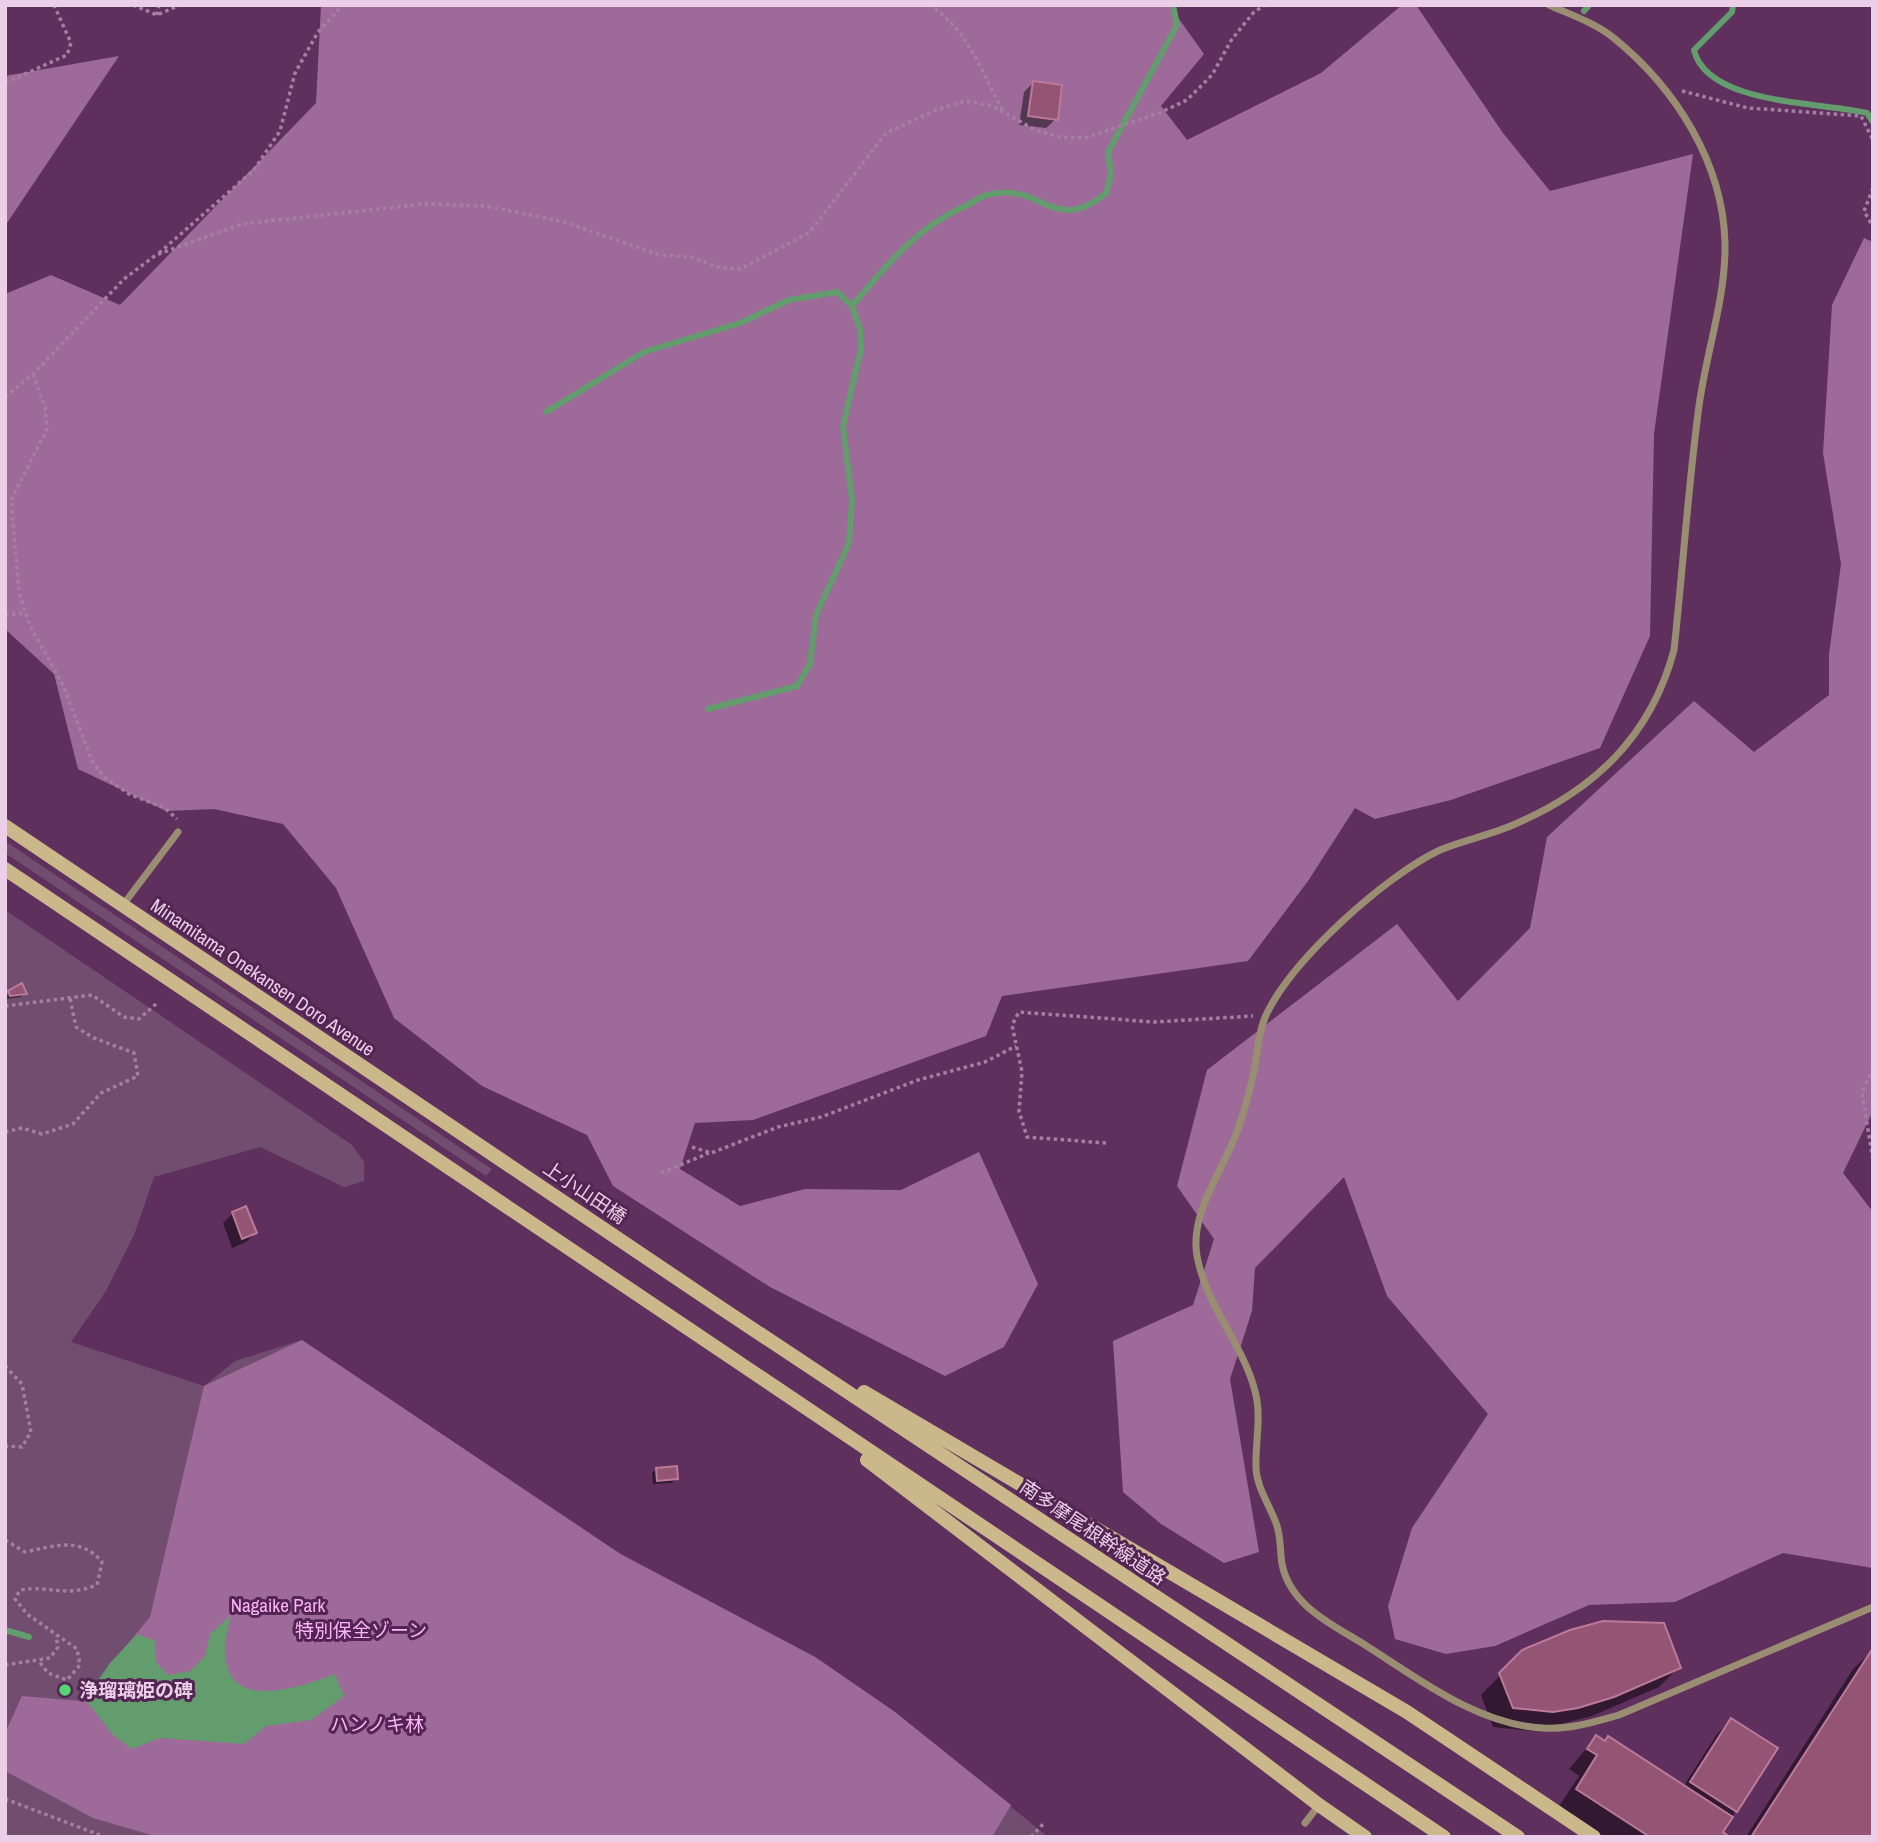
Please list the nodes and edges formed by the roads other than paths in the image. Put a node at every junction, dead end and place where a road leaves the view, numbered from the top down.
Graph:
1 (1549, 5) edge
2 (5, 826) edge
3 (178, 832) dead end
4 (5, 869) edge
5 (123, 905) junction
6 (500, 1158) joint
7 (648, 1258) joint
8 (721, 1308) junction
9 (770, 1386) junction
10 (1873, 1607) edge
11 (1319, 1805) junction
12 (1305, 1823) dead end
13 (1366, 1837) edge
14 (1444, 1837) edge
15 (1518, 1837) edge
16 (1594, 1837) edge

1 - 10 street
2 - 5 main road, Minamitama Onekansen Doro Avenue
3 - 5 street
4 - 9 main road
5 - 6 main road, Minamitama Onekansen Doro Avenue
6 - 7 main road, 上小山田橋
7 - 8 main road, 南多摩尾根幹線道路
8 - 15 main road, 南多摩尾根幹線道路
8 - 16 main road
9 - 11 main road
9 - 14 main road
11 - 12 street
11 - 13 main road

